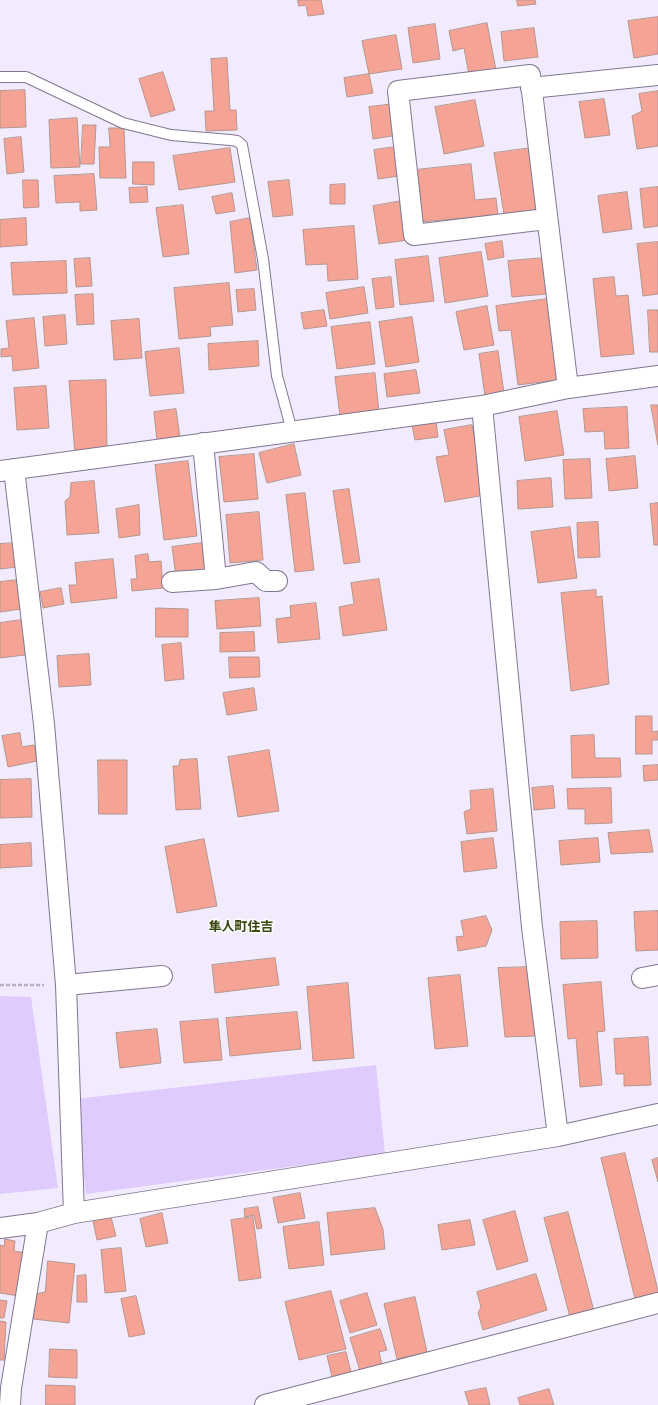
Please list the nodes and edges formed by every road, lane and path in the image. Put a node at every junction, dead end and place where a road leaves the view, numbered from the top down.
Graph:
1 (658, 75) edge
2 (0, 76) edge
3 (531, 88) junction
4 (546, 219) junction
5 (658, 376) edge
6 (568, 388) junction
7 (482, 406) junction
8 (292, 431) junction
9 (203, 443) junction
10 (7, 470) edge
11 (216, 579) junction
12 (277, 581) dead end
13 (172, 582) dead end
14 (162, 976) dead end
15 (0, 985) edge
16 (66, 985) junction
17 (658, 1114) edge
18 (558, 1136) junction
19 (74, 1213) junction
20 (38, 1223) junction
21 (0, 1228) edge
22 (658, 1303) edge
23 (10, 1405) edge
24 (265, 1405) edge

1 - 3 street
2 - 8 lane
3 - 4 street
3 - 4 street
4 - 6 street
5 - 6 street
6 - 7 street
7 - 8 street
7 - 18 street
8 - 9 street
9 - 10 street
9 - 11 street
10 - 16 street
11 - 12 street
11 - 13 street
14 - 16 street
15 - 16 path
16 - 19 street
17 - 18 street
18 - 19 street
19 - 20 street
20 - 21 street
20 - 23 street
22 - 24 street

